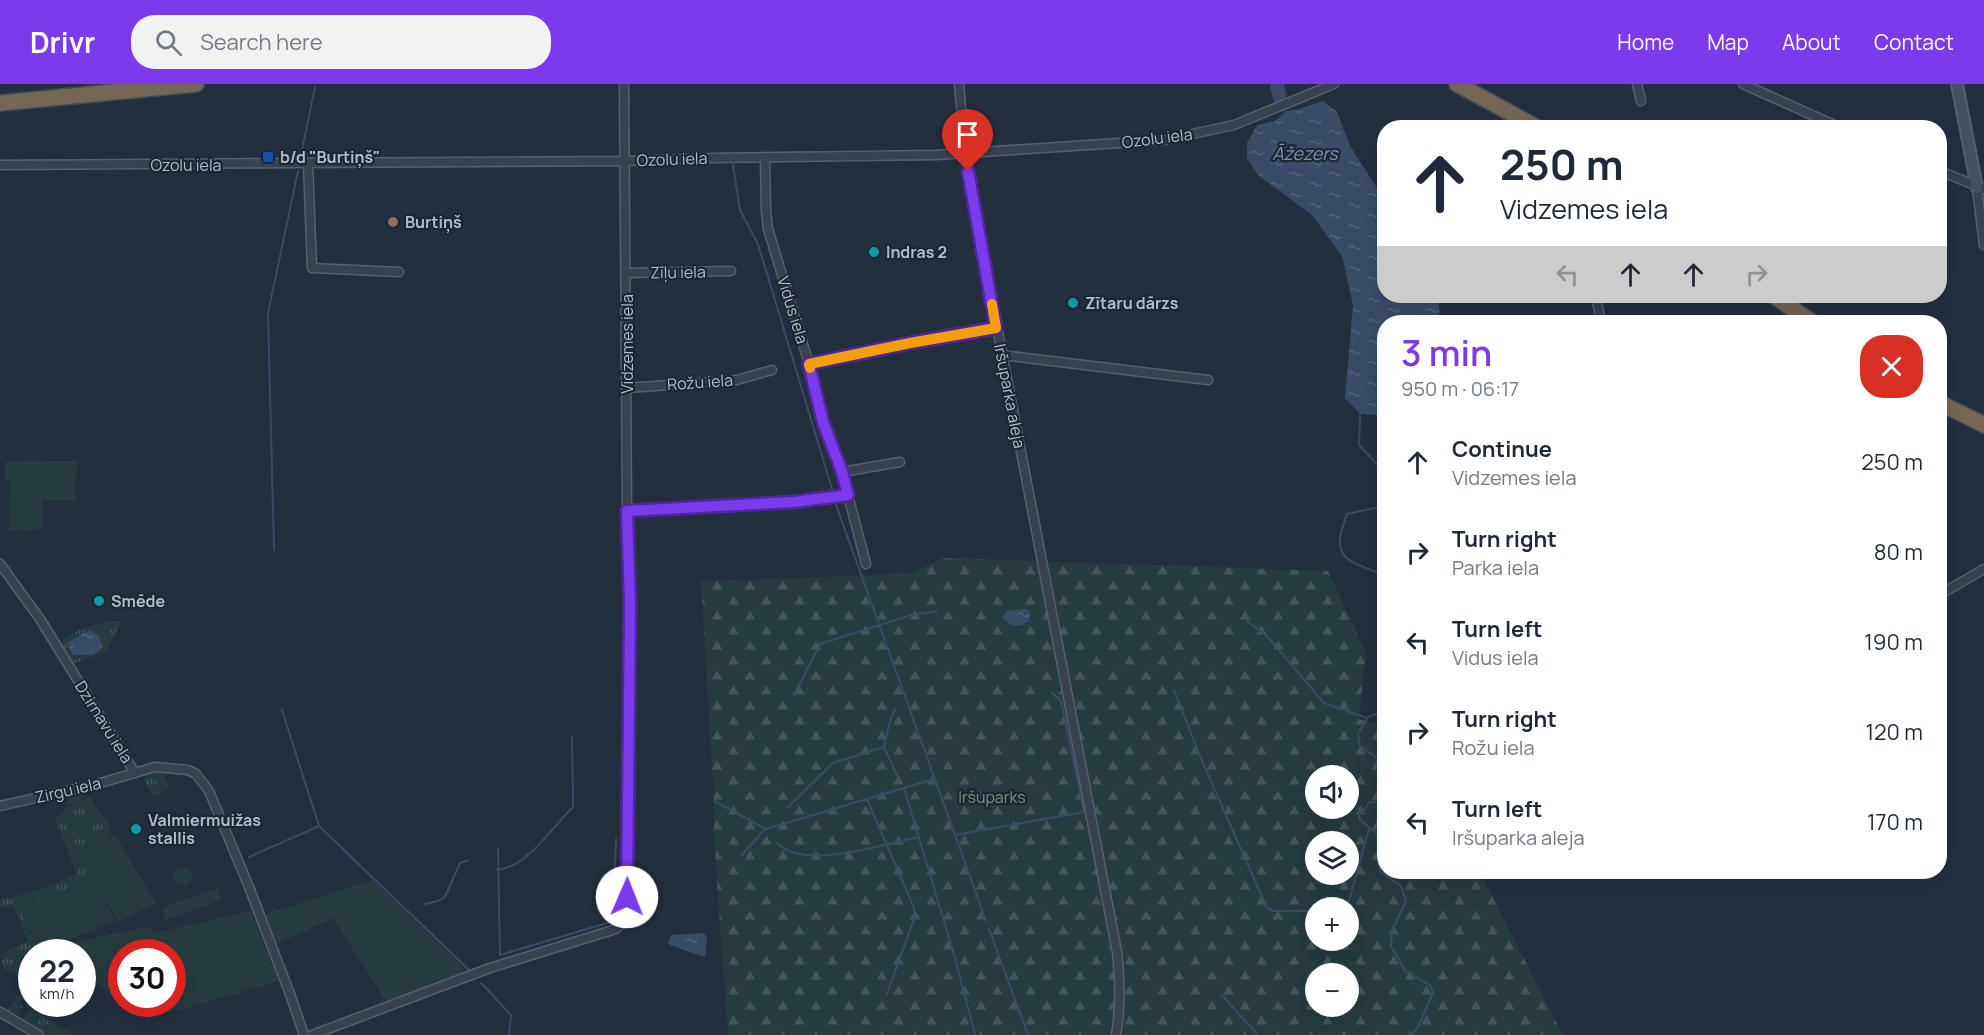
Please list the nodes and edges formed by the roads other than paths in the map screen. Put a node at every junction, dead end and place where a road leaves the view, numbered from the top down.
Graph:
1 (196, 84) edge
2 (624, 84) edge
3 (959, 84) edge
4 (1334, 84) edge
5 (1457, 84) edge
6 (1637, 84) edge
7 (1743, 84) edge
8 (1957, 84) edge
9 (1641, 101) dead end
10 (0, 103) edge
11 (1523, 120) edge
12 (1823, 120) edge
13 (965, 152) junction
14 (765, 158) junction
15 (625, 161) junction
16 (308, 163) junction
17 (0, 165) edge
18 (1947, 174) edge
19 (1980, 189) edge
20 (1984, 244) edge
21 (399, 272) dead end
22 (731, 272) dead end
23 (626, 273) junction
24 (1784, 303) edge
25 (1802, 315) edge
26 (996, 328) junction
27 (1002, 355) junction
28 (809, 364) junction
29 (772, 370) dead end
30 (1208, 380) dead end
31 (627, 388) junction
32 (1947, 406) edge
33 (1984, 425) edge
34 (900, 462) dead end
35 (842, 472) junction
36 (848, 495) junction
37 (627, 511) junction
38 (0, 564) edge
39 (866, 564) dead end
40 (1984, 569) edge
41 (1947, 591) edge
42 (135, 773) junction
43 (0, 806) edge
44 (0, 1012) edge
45 (39, 1035) edge
46 (304, 1035) edge
47 (312, 1035) edge
48 (1116, 1035) edge

1 - 10 highway
2 - 15 street, Vidzemes iela
3 - 13 street, Iršuparka aleja
4 - 13 street, Ozolu iela
5 - 11 highway
6 - 9 street
7 - 12 street
8 - 19 street
13 - 14 street, Ozolu iela
13 - 26 street, Iršuparka aleja
14 - 15 street, Ozolu iela
14 - 28 street, Vidus iela
15 - 16 street, Ozolu iela
15 - 23 street, Vidzemes iela
16 - 17 street, Ozolu iela
16 - 21 street
18 - 19 street
19 - 20 street
22 - 23 street, Zīļu iela
23 - 31 street, Vidzemes iela
24 - 25 highway
26 - 27 street, Iršuparka aleja
26 - 28 street
27 - 30 street
27 - 48 street, Iršuparka aleja
28 - 35 street, Vidus iela
29 - 31 street, Rožu iela
31 - 37 street, Vidzemes iela
32 - 33 highway
34 - 35 street
35 - 36 street, Vidus iela
36 - 37 street
36 - 39 street, Vidus iela
37 - 47 street, Vidzemes iela
38 - 42 street, Dzirnavu iela
40 - 41 street
42 - 43 street, Zirgu iela
42 - 46 street, Dzirnavu iela
44 - 45 street

